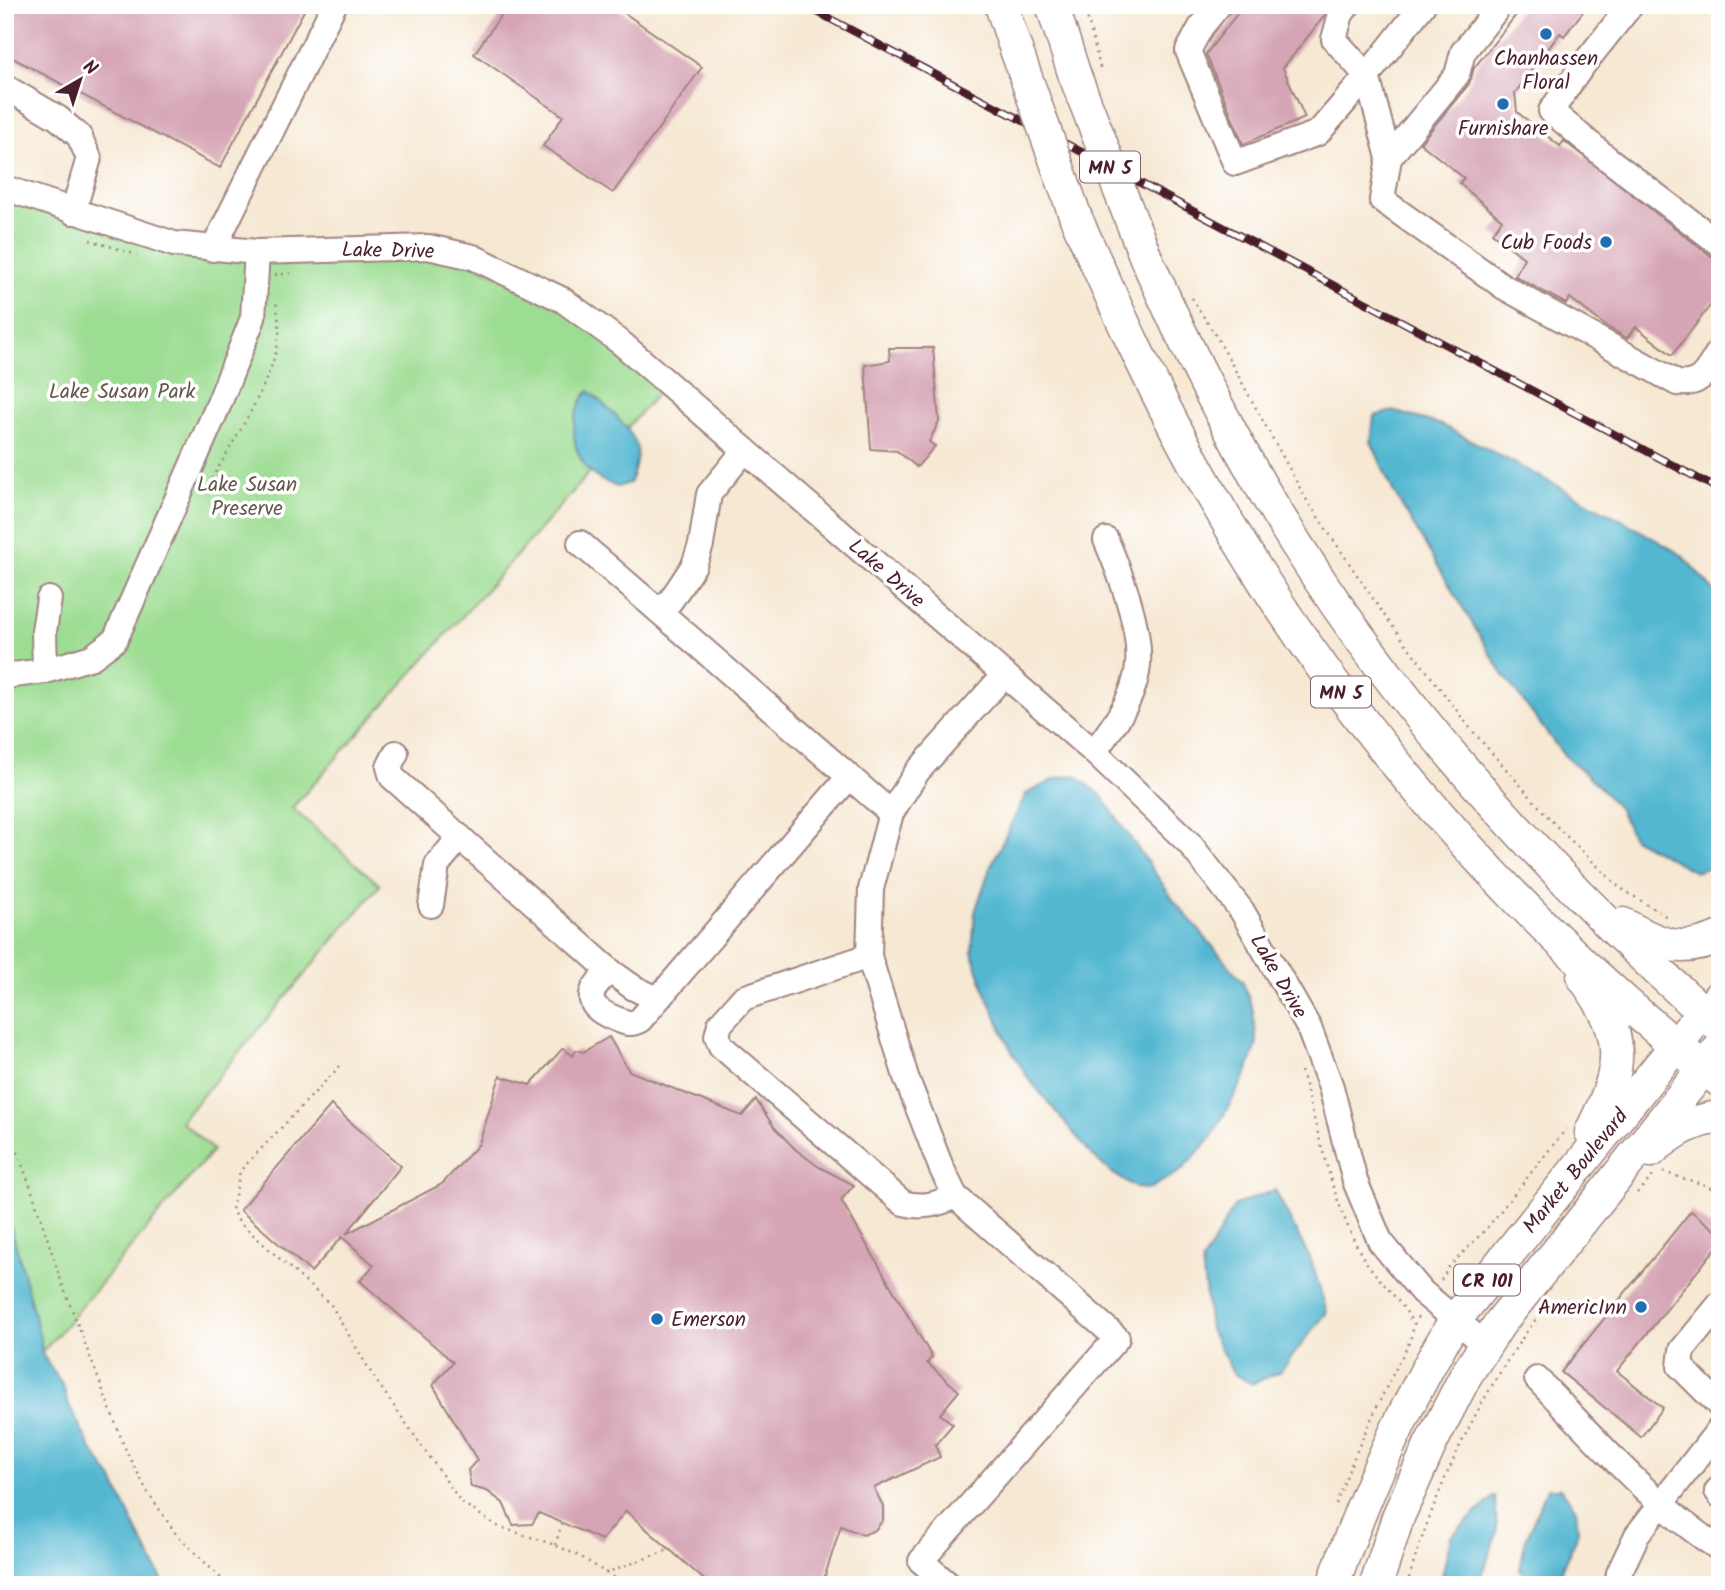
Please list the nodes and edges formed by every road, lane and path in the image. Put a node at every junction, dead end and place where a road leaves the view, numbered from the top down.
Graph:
1 (334, 5) edge
2 (1001, 5) edge
3 (1052, 5) edge
4 (1084, 5) edge
5 (1219, 5) edge
6 (1348, 5) edge
7 (1423, 5) edge
8 (1500, 5) edge
9 (1631, 5) edge
10 (1088, 75) junction
11 (1367, 76) junction
12 (5, 87) edge
13 (1390, 159) junction
14 (5, 188) edge
15 (74, 212) junction
16 (89, 239) dead end
17 (1720, 244) edge
18 (213, 249) junction
19 (148, 257) dead end
20 (256, 263) junction
21 (293, 273) dead end
22 (1190, 295) dead end
23 (1720, 350) edge
24 (745, 450) junction
25 (1106, 540) dead end
26 (580, 543) dead end
27 (49, 599) dead end
28 (660, 612) junction
29 (45, 671) junction
30 (1004, 675) junction
31 (5, 676) edge
32 (1094, 752) junction
33 (396, 753) dead end
34 (849, 777) junction
35 (891, 813) junction
36 (460, 837) junction
37 (1577, 891) junction
38 (431, 905) dead end
39 (1549, 932) junction
40 (1720, 937) edge
41 (1689, 947) junction
42 (869, 956) junction
43 (610, 971) junction
44 (657, 999) junction
45 (1714, 1009) edge
46 (1676, 1045) junction
47 (340, 1066) dead end
48 (1715, 1066) edge
49 (1300, 1067) dead end
50 (1720, 1117) edge
51 (5, 1119) edge
52 (1570, 1124) dead end
53 (1568, 1179) junction
54 (1624, 1188) junction
55 (1720, 1195) edge
56 (955, 1196) junction
57 (1429, 1298) junction
58 (1720, 1304) edge
59 (1538, 1316) dead end
60 (1455, 1320) junction
61 (1486, 1345) junction
62 (1537, 1379) dead end
63 (1720, 1406) edge
64 (1720, 1428) edge
65 (1720, 1488) edge
66 (1720, 1494) edge
67 (1662, 1504) junction
68 (562, 1524) dead end
69 (555, 1545) junction
70 (1720, 1549) edge
71 (670, 1550) dead end
72 (605, 1573) junction
73 (228, 1585) edge
74 (625, 1585) edge
75 (948, 1585) edge
76 (1333, 1585) edge
77 (1376, 1585) edge
78 (1407, 1585) edge
79 (1616, 1585) edge

1 - 18 street
2 - 39 main road, MN 5, bridge
3 - 10 main road, MN 5
4 - 10 path
5 - 11 street
6 - 11 street
7 - 11 street
8 - 13 street
9 - 17 street
10 - 37 main road, MN 5, bridge
11 - 13 street
12 - 15 street
13 - 23 street
14 - 15 street, Lake Drive
15 - 18 street, Lake Drive
16 - 19 path
18 - 20 street, Lake Drive
20 - 21 path
20 - 24 street, Lake Drive
20 - 29 street
22 - 41 path
24 - 28 street
24 - 30 street, Lake Drive
25 - 32 street
26 - 28 street
27 - 29 street
28 - 34 street
29 - 31 street
30 - 32 street, Lake Drive
30 - 35 street
32 - 57 street, Lake Drive
33 - 36 street
34 - 35 street
34 - 44 street
35 - 42 street
36 - 38 street
36 - 43 street
37 - 41 main road
37 - 45 main road, MN 5
39 - 46 main road, MN 5
39 - 53 main road
40 - 41 main road
42 - 56 street
42 - 56 street
43 - 44 street
43 - 44 street
45 - 46 main road, Market Boulevard / CR 101
46 - 48 main road, MN 5
46 - 53 main road, Market Boulevard / CR 101
47 - 69 path
48 - 54 main road, Market Boulevard / CR 101
49 - 57 path
50 - 54 main road
51 - 73 path
52 - 57 path
53 - 60 main road, Market Boulevard / CR 101
54 - 55 path
54 - 61 main road, Market Boulevard / CR 101
56 - 75 street
57 - 60 street, Lake Drive
58 - 63 street
59 - 78 path
60 - 61 street, Lake Drive
60 - 76 main road, Market Boulevard / CR 101
61 - 77 main road, Market Boulevard / CR 101
62 - 67 street
64 - 67 street
65 - 66 street
67 - 70 street
67 - 79 street
68 - 69 path
69 - 72 path
71 - 72 path
72 - 74 path

